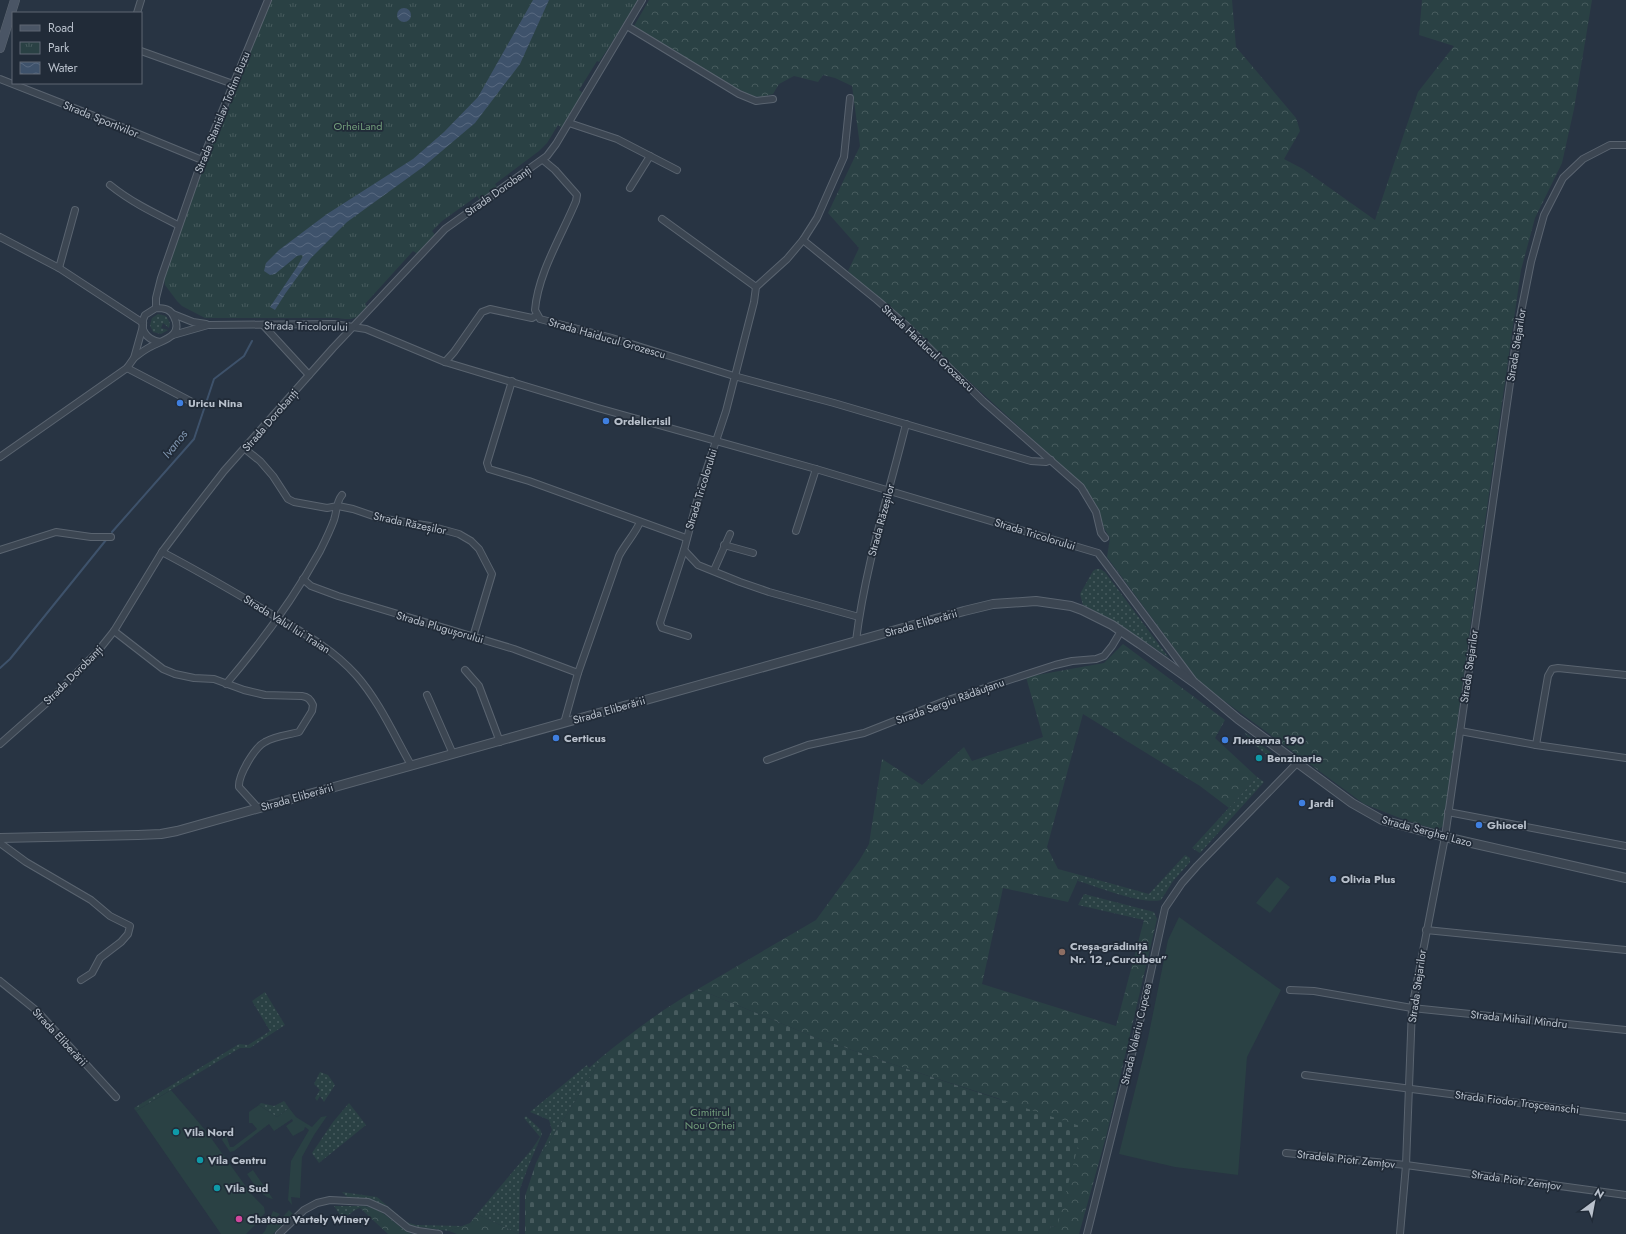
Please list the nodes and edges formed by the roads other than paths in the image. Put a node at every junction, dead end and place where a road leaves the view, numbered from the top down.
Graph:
1 (14, 0) edge
2 (141, 0) edge
3 (268, 0) edge
4 (642, 0) edge
5 (137, 12) edge
6 (627, 26) junction
7 (0, 48) edge
8 (142, 51) edge
9 (0, 79) edge
10 (12, 84) edge
11 (12, 84) edge
12 (234, 84) junction
13 (850, 98) dead end
14 (773, 99) dead end
15 (569, 122) junction
16 (1626, 145) edge
17 (650, 156) junction
18 (202, 160) junction
19 (543, 160) junction
20 (677, 170) dead end
21 (110, 185) dead end
22 (630, 188) dead end
23 (76, 210) dead end
24 (662, 219) dead end
25 (178, 225) junction
26 (0, 237) edge
27 (803, 240) junction
28 (58, 268) junction
29 (756, 287) junction
30 (156, 308) junction
31 (172, 314) junction
32 (537, 315) junction
33 (142, 324) junction
34 (208, 325) junction
35 (263, 325) junction
36 (354, 326) junction
37 (173, 334) junction
38 (160, 342) junction
39 (134, 358) junction
40 (445, 362) junction
41 (127, 368) junction
42 (309, 376) junction
43 (734, 376) junction
44 (512, 381) junction
45 (194, 403) dead end
46 (906, 424) junction
47 (716, 441) junction
48 (245, 448) junction
49 (0, 457) edge
50 (1051, 460) junction
51 (816, 469) junction
52 (889, 492) junction
53 (342, 495) dead end
54 (338, 506) junction
55 (640, 522) junction
56 (796, 531) dead end
57 (730, 534) dead end
58 (111, 537) dead end
59 (686, 538) junction
60 (1105, 538) dead end
61 (724, 545) junction
62 (0, 550) edge
63 (684, 550) junction
64 (162, 552) junction
65 (753, 553) dead end
66 (714, 570) junction
67 (303, 579) junction
68 (859, 617) junction
69 (278, 618) junction
70 (114, 631) junction
71 (1121, 631) junction
72 (688, 636) dead end
73 (473, 637) junction
74 (856, 641) junction
75 (466, 670) dead end
76 (578, 673) junction
77 (1626, 676) edge
78 (226, 684) junction
79 (1196, 684) junction
80 (427, 695) dead end
81 (564, 723) junction
82 (1460, 731) junction
83 (500, 742) junction
84 (0, 744) edge
85 (1536, 745) junction
86 (453, 754) junction
87 (1626, 758) edge
88 (767, 760) dead end
89 (1298, 762) junction
90 (411, 765) junction
91 (258, 808) junction
92 (1448, 812) junction
93 (1445, 837) junction
94 (0, 838) edge
95 (0, 843) edge
96 (1626, 846) edge
97 (1626, 878) edge
98 (1426, 930) junction
99 (1626, 950) edge
100 (81, 980) dead end
101 (0, 981) edge
102 (1290, 990) dead end
103 (1412, 1008) junction
104 (1626, 1030) edge
105 (1305, 1074) dead end
106 (1409, 1088) junction
107 (116, 1097) dead end
108 (1626, 1116) edge
109 (1286, 1153) dead end
110 (1406, 1165) junction
111 (1626, 1195) edge
112 (279, 1234) edge
113 (439, 1234) edge
114 (1087, 1234) edge
115 (1400, 1234) edge

1 - 7 main road
2 - 5 street
3 - 12 street, Strada Stanislav Trofim Buzu
4 - 6 street, Strada Dorobanți
6 - 14 street
6 - 15 street, Strada Dorobanți
8 - 12 street
9 - 10 street, Strada Sportivilor
11 - 18 street, Strada Sportivilor
12 - 18 street, Strada Stanislav Trofim Buzu
13 - 27 street
15 - 17 street
15 - 19 street, Strada Dorobanți
16 - 82 street, Strada Stejarilor
17 - 20 street
17 - 22 street
18 - 25 street, Strada Stanislav Trofim Buzu
19 - 32 street, Strada Haiducul Grozescu
19 - 36 street, Strada Dorobanți
21 - 25 street
23 - 28 street
24 - 29 street
25 - 30 street, Strada Stanislav Trofim Buzu
26 - 28 street
27 - 29 street
27 - 50 street, Strada Haiducul Grozescu
28 - 33 street
29 - 43 street
30 - 31 street
30 - 33 street
31 - 34 street, Strada Tricolorului
31 - 37 street
32 - 40 street
32 - 43 street, Strada Haiducul Grozescu
33 - 38 street
33 - 39 street
34 - 35 street, Strada Tricolorului
34 - 37 street, Strada Tricolorului
35 - 36 street, Strada Tricolorului
35 - 42 street
36 - 40 street, Strada Tricolorului
36 - 42 street, Strada Dorobanți
37 - 38 street
38 - 39 street
39 - 41 street
40 - 44 street, Strada Tricolorului
41 - 45 street
41 - 49 street
42 - 48 street, Strada Dorobanți
43 - 46 street, Strada Haiducul Grozescu
43 - 47 street
44 - 47 street, Strada Tricolorului
44 - 55 street
46 - 50 street, Strada Haiducul Grozescu
46 - 52 street, Strada Răzeșilor
47 - 51 street, Strada Tricolorului
47 - 59 street, Strada Tricolorului
48 - 54 street, Strada Răzeșilor
48 - 64 street, Strada Dorobanți
50 - 60 street, Strada Haiducul Grozescu
51 - 52 street, Strada Tricolorului
51 - 56 street
52 - 68 street, Strada Răzeșilor
52 - 79 street, Strada Tricolorului
53 - 54 street
54 - 67 street
54 - 73 street, Strada Răzeșilor
55 - 59 street
55 - 76 street
57 - 61 street
58 - 62 street
59 - 63 street
61 - 65 street
61 - 66 street
63 - 66 street
63 - 72 street
64 - 69 street, Strada Valul lui Traian
64 - 70 street, Strada Dorobanți
66 - 68 street
67 - 69 street
67 - 73 street, Strada Plugușorului
68 - 74 street, Strada Răzeșilor
69 - 78 street
69 - 90 street, Strada Valul lui Traian
70 - 78 street
70 - 84 street, Strada Dorobanți
71 - 74 street, Strada Eliberării
71 - 79 street, Strada Eliberării
71 - 88 street, Strada Sergiu Rădăuțanu
73 - 76 street, Strada Plugușorului
74 - 81 street, Strada Eliberării
75 - 83 street
76 - 81 street
77 - 85 street
78 - 91 street
79 - 89 street, Strada Serghei Lazo
80 - 86 street
81 - 83 street, Strada Eliberării
82 - 85 street
82 - 92 street, Strada Stejarilor
83 - 86 street, Strada Eliberării
85 - 87 street
86 - 90 street, Strada Eliberării
89 - 93 street, Strada Serghei Lazo
89 - 114 street, Strada Valeriu Cupcea
90 - 91 street, Strada Eliberării
91 - 94 street, Strada Eliberării
92 - 93 street, Strada Stejarilor
92 - 96 street
93 - 97 street, Strada Serghei Lazo
93 - 98 street, Strada Stejarilor
95 - 100 street
98 - 99 street
98 - 103 street, Strada Stejarilor
101 - 107 street, Strada Eliberării
102 - 103 street, Strada Mihail Mîndru
103 - 104 street, Strada Mihail Mîndru
103 - 106 street, Strada Stejarilor
105 - 106 street, Strada Fiodor Troșceanschi
106 - 108 street, Strada Fiodor Troșceanschi
106 - 110 street, Strada Stejarilor
109 - 110 street, Stradela Piotr Zemțov
110 - 111 street, Strada Piotr Zemțov
110 - 115 street, Strada Stejarilor
112 - 113 street

